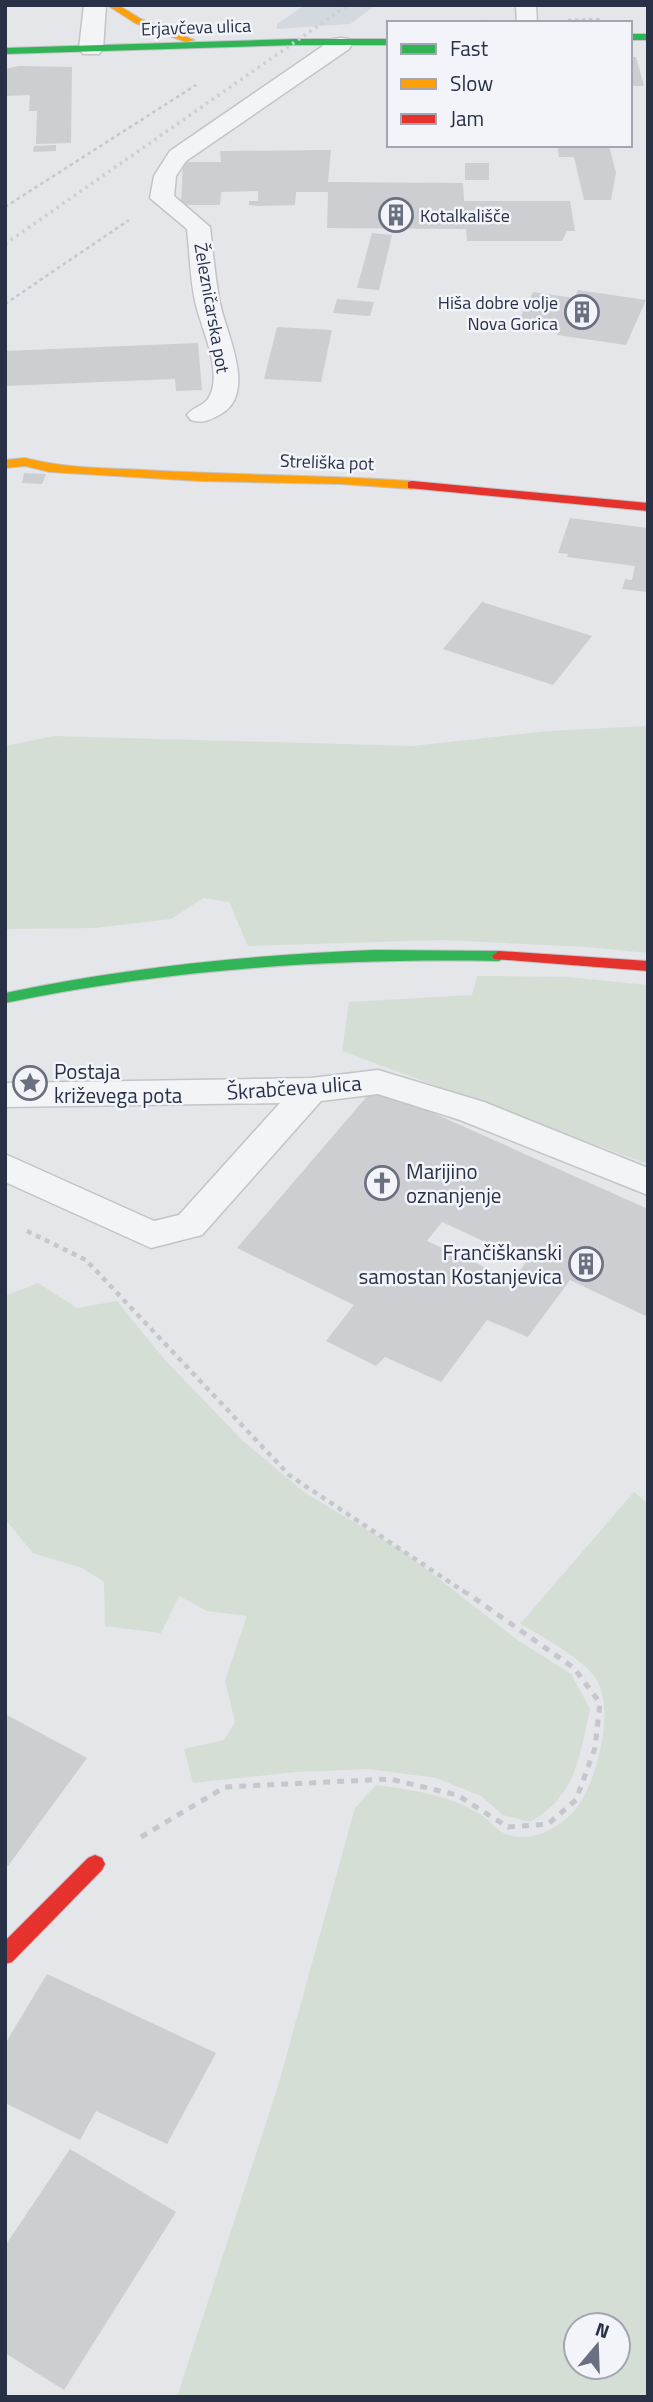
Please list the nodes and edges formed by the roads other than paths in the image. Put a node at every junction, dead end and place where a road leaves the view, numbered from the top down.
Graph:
1 (96, 5) edge
2 (110, 5) edge
3 (387, 43) edge
4 (341, 44) junction
5 (207, 46) junction
6 (90, 50) junction
7 (5, 51) edge
8 (200, 415) dead end
9 (5, 464) edge
10 (648, 507) edge
11 (648, 966) edge
12 (5, 998) edge
13 (311, 1090) junction
14 (5, 1095) edge
15 (5, 1167) edge
16 (648, 1182) edge
17 (95, 1864) road end
18 (5, 1955) edge

1 - 6 street
2 - 5 street
3 - 4 street, Erjavčeva ulica
4 - 5 street, Erjavčeva ulica
4 - 8 lane, Železničarska pot
5 - 6 street, Erjavčeva ulica
6 - 7 street, Erjavčeva ulica
9 - 10 street, Streliška pot
11 - 12 street
13 - 14 lane, Škrabčeva ulica
13 - 15 lane
13 - 16 lane, Škrabčeva ulica
17 - 18 street

